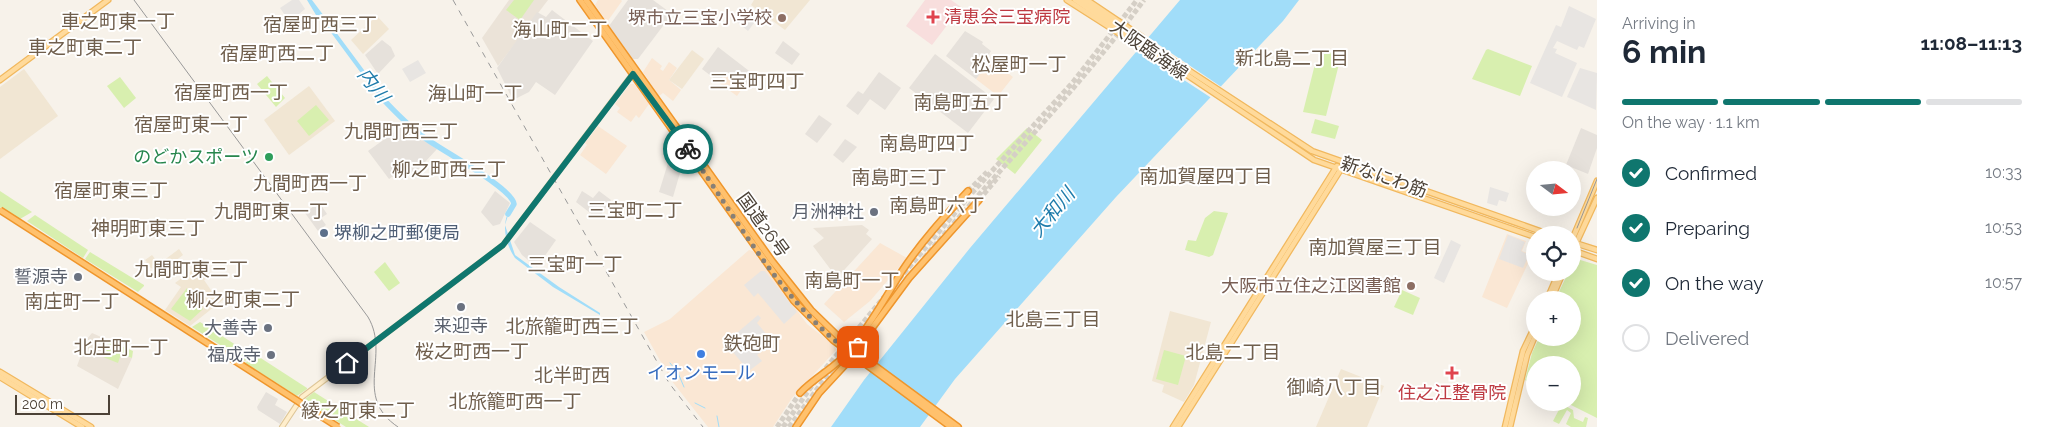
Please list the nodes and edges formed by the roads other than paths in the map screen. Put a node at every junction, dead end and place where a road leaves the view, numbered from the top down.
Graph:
1 (108, 0) edge
2 (580, 0) edge
3 (586, 0) edge
4 (1067, 0) edge
5 (1075, 0) edge
6 (1082, 0) edge
7 (1088, 0) edge
8 (1106, 19) junction
9 (1134, 37) junction
10 (634, 72) junction
11 (0, 80) edge
12 (1227, 96) joint
13 (1222, 100) joint
14 (1273, 130) junction
15 (1342, 163) junction
16 (1338, 169) junction
17 (1597, 181) edge
18 (968, 191) tunnel mouth
19 (1597, 198) edge
20 (979, 200) tunnel mouth
21 (0, 210) edge
22 (0, 214) edge
23 (1526, 226) edge
24 (1580, 226) edge
25 (1581, 229) edge
26 (1526, 234) edge
27 (1581, 244) edge
28 (1597, 250) edge
29 (1581, 254) edge
30 (1597, 259) edge
31 (1526, 345) edge
32 (1531, 346) edge
33 (852, 351) junction
34 (0, 372) edge
35 (0, 377) edge
36 (800, 393) tunnel mouth
37 (942, 418) junction
38 (82, 427) edge
39 (91, 427) edge
40 (282, 427) edge
41 (332, 427) edge
42 (338, 427) edge
43 (796, 427) edge
44 (951, 427) edge
45 (958, 427) edge
46 (1173, 427) edge
47 (1178, 427) edge
48 (1505, 427) edge
49 (1510, 427) edge

1 - 11 main road
2 - 10 highway, 国道26号
3 - 10 highway, 国道26号
4 - 9 main road
5 - 8 main road, 大阪臨海線
6 - 8 main road, 大阪臨海線
7 - 9 main road
8 - 9 main road, 大阪臨海線
9 - 12 main road, 大阪臨海線
9 - 13 main road, 大阪臨海線
10 - 33 highway, 国道26号
10 - 40 main road
12 - 14 main road, 新なにわ筋
13 - 14 main road, 新なにわ筋
14 - 15 main road, 新なにわ筋
14 - 16 main road, 新なにわ筋
15 - 16 main road
15 - 23 main road, 新なにわ筋
16 - 26 main road, 新なにわ筋
16 - 46 main road
16 - 47 main road
17 - 24 main road
18 - 33 highway
19 - 25 main road
20 - 33 highway
21 - 42 highway, bridge
22 - 41 highway, bridge
27 - 28 main road
29 - 30 main road
31 - 48 main road
32 - 49 main road
33 - 36 highway
33 - 37 highway, 国道26号
33 - 43 highway
34 - 39 main road
35 - 38 main road
37 - 44 highway, 国道26号
37 - 45 highway, 国道26号

